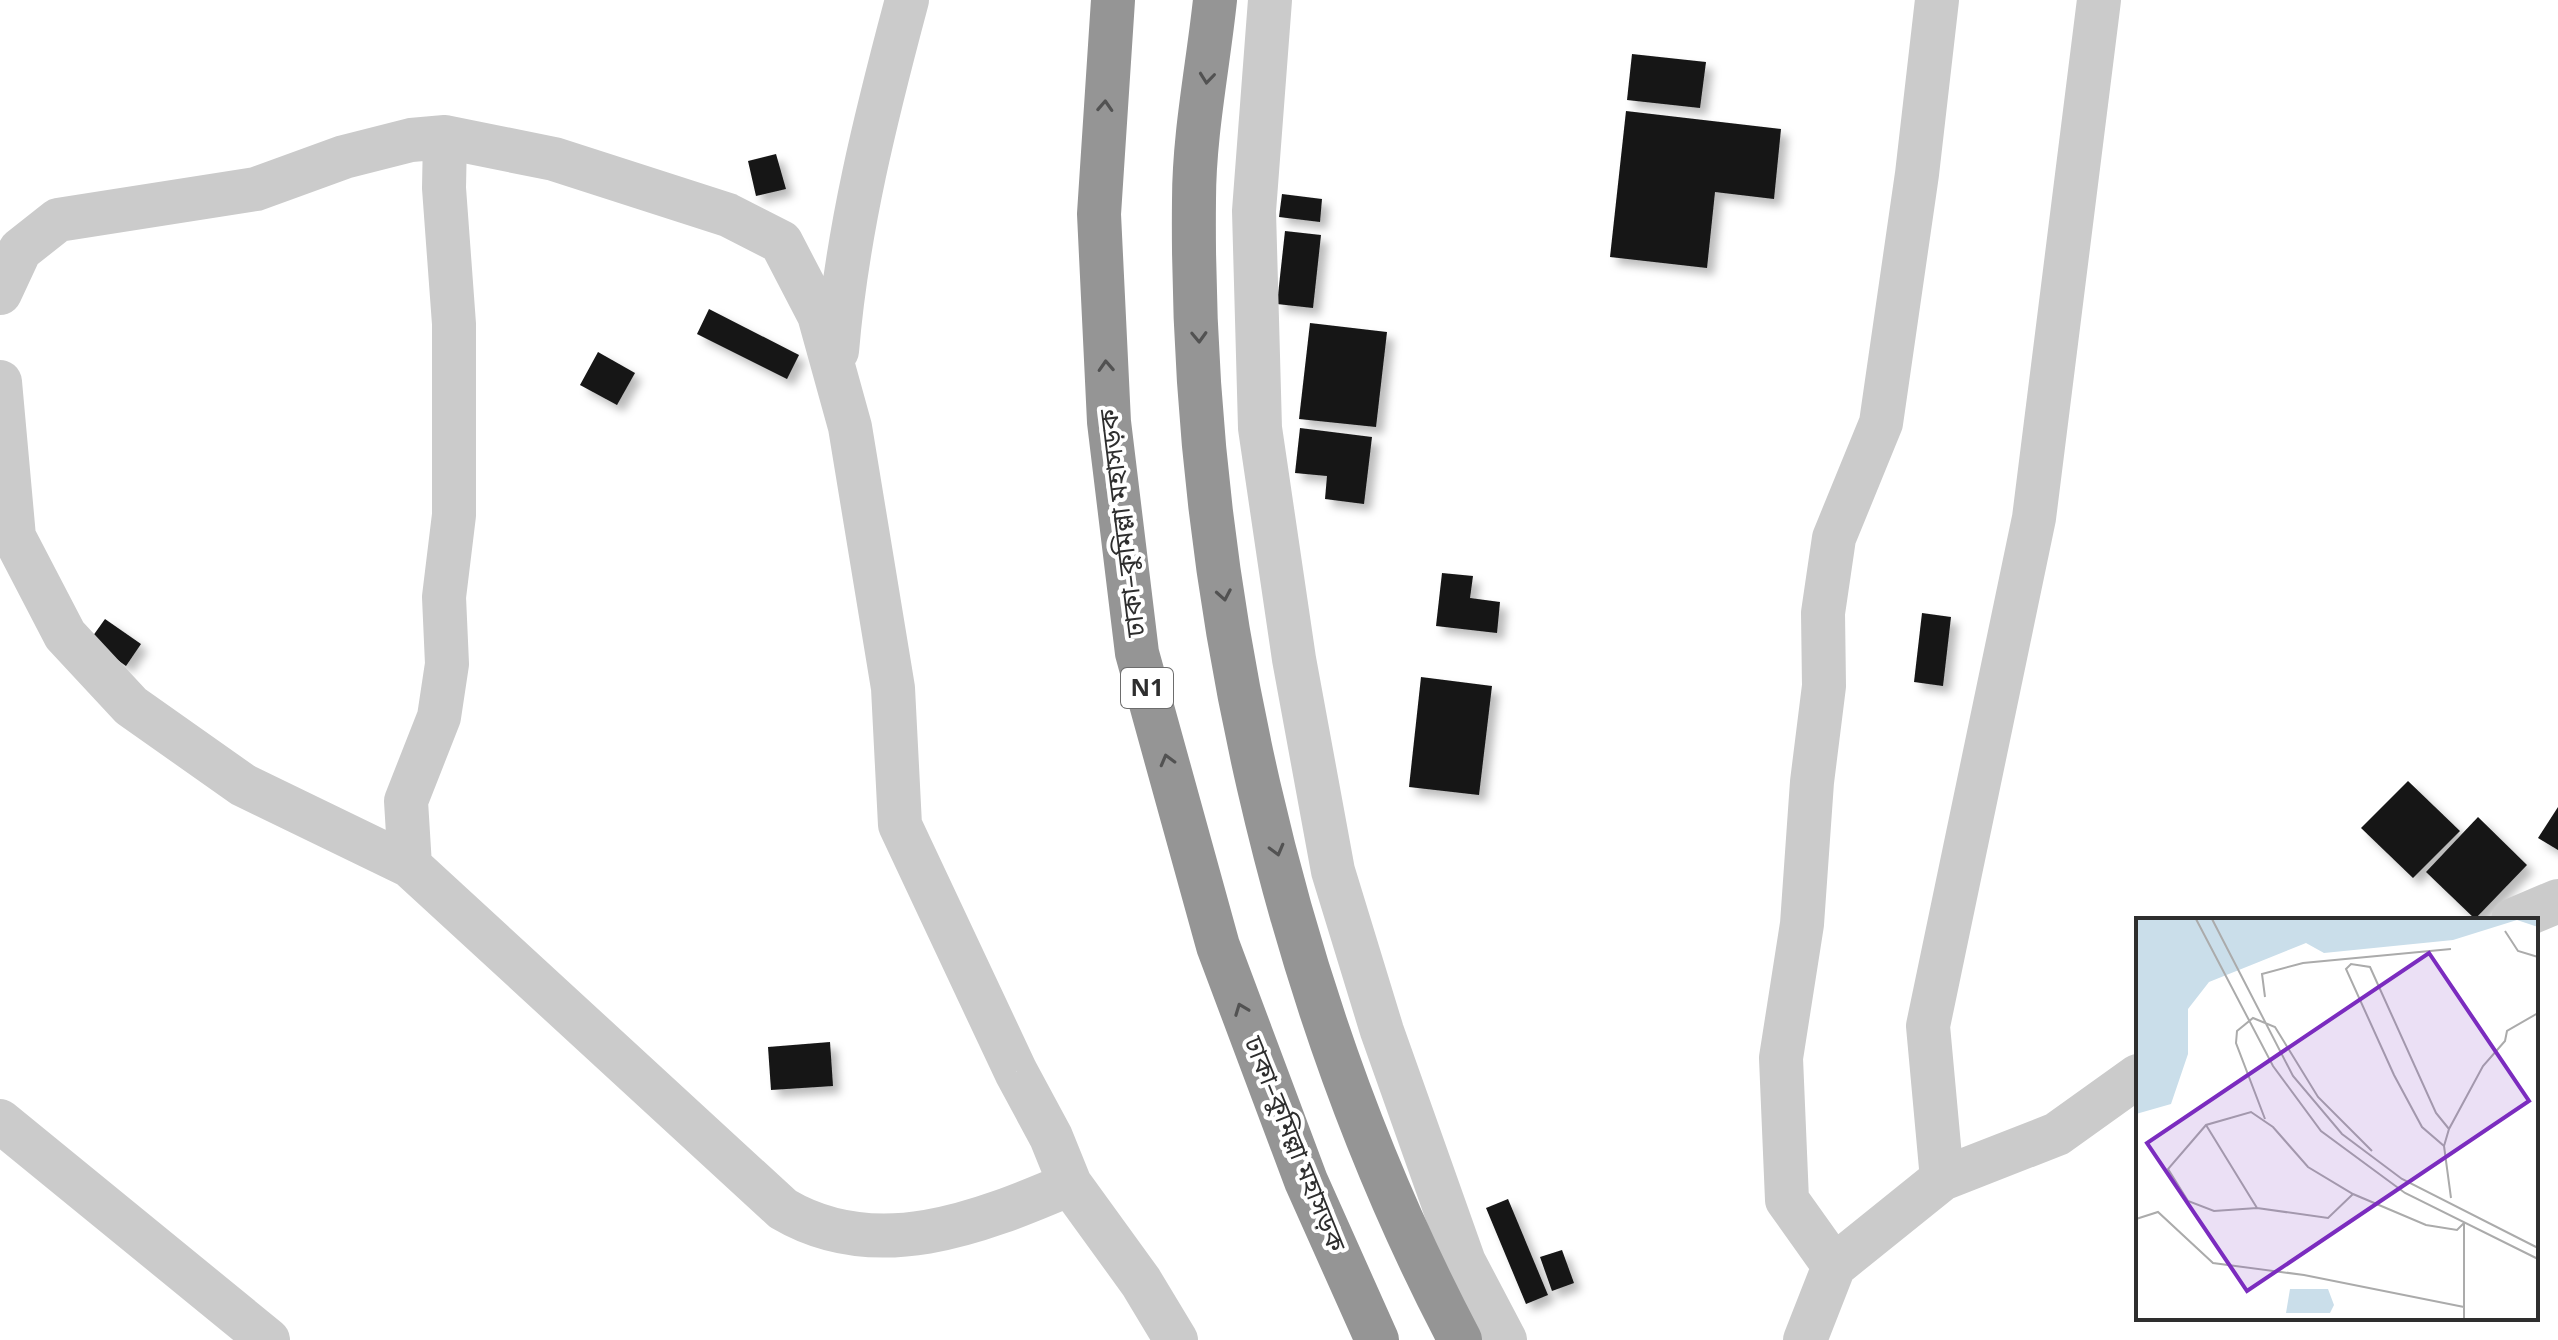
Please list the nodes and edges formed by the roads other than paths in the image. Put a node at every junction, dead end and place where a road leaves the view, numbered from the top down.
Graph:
1 (907, 0) edge
2 (1113, 0) edge
3 (1215, 0) edge
4 (1270, 0) edge
5 (1937, 0) edge
6 (2099, 0) edge
7 (445, 137) junction
8 (0, 293) edge
9 (835, 365) junction
10 (0, 382) edge
11 (410, 866) junction
12 (2558, 901) edge
13 (2518, 918) edge
14 (2136, 1077) edge
15 (0, 1121) edge
16 (1942, 1179) junction
17 (1070, 1184) junction
18 (1834, 1266) junction
19 (268, 1340) edge
20 (1176, 1340) edge
21 (1377, 1340) edge
22 (1460, 1340) edge
23 (1505, 1340) edge
24 (1805, 1340) edge

1 - 9 street
21 -> 2 highway, ঢাকা–কুমিল্লা মহাসড়ক / N1
3 -> 22 highway
4 - 23 street
5 - 18 street
6 - 16 street
7 - 8 street
7 - 9 street
7 - 11 street
9 - 17 street
10 - 11 street
11 - 17 street
12 - 13 street
14 - 16 street
15 - 19 street
16 - 18 street
17 - 20 street
18 - 24 street

